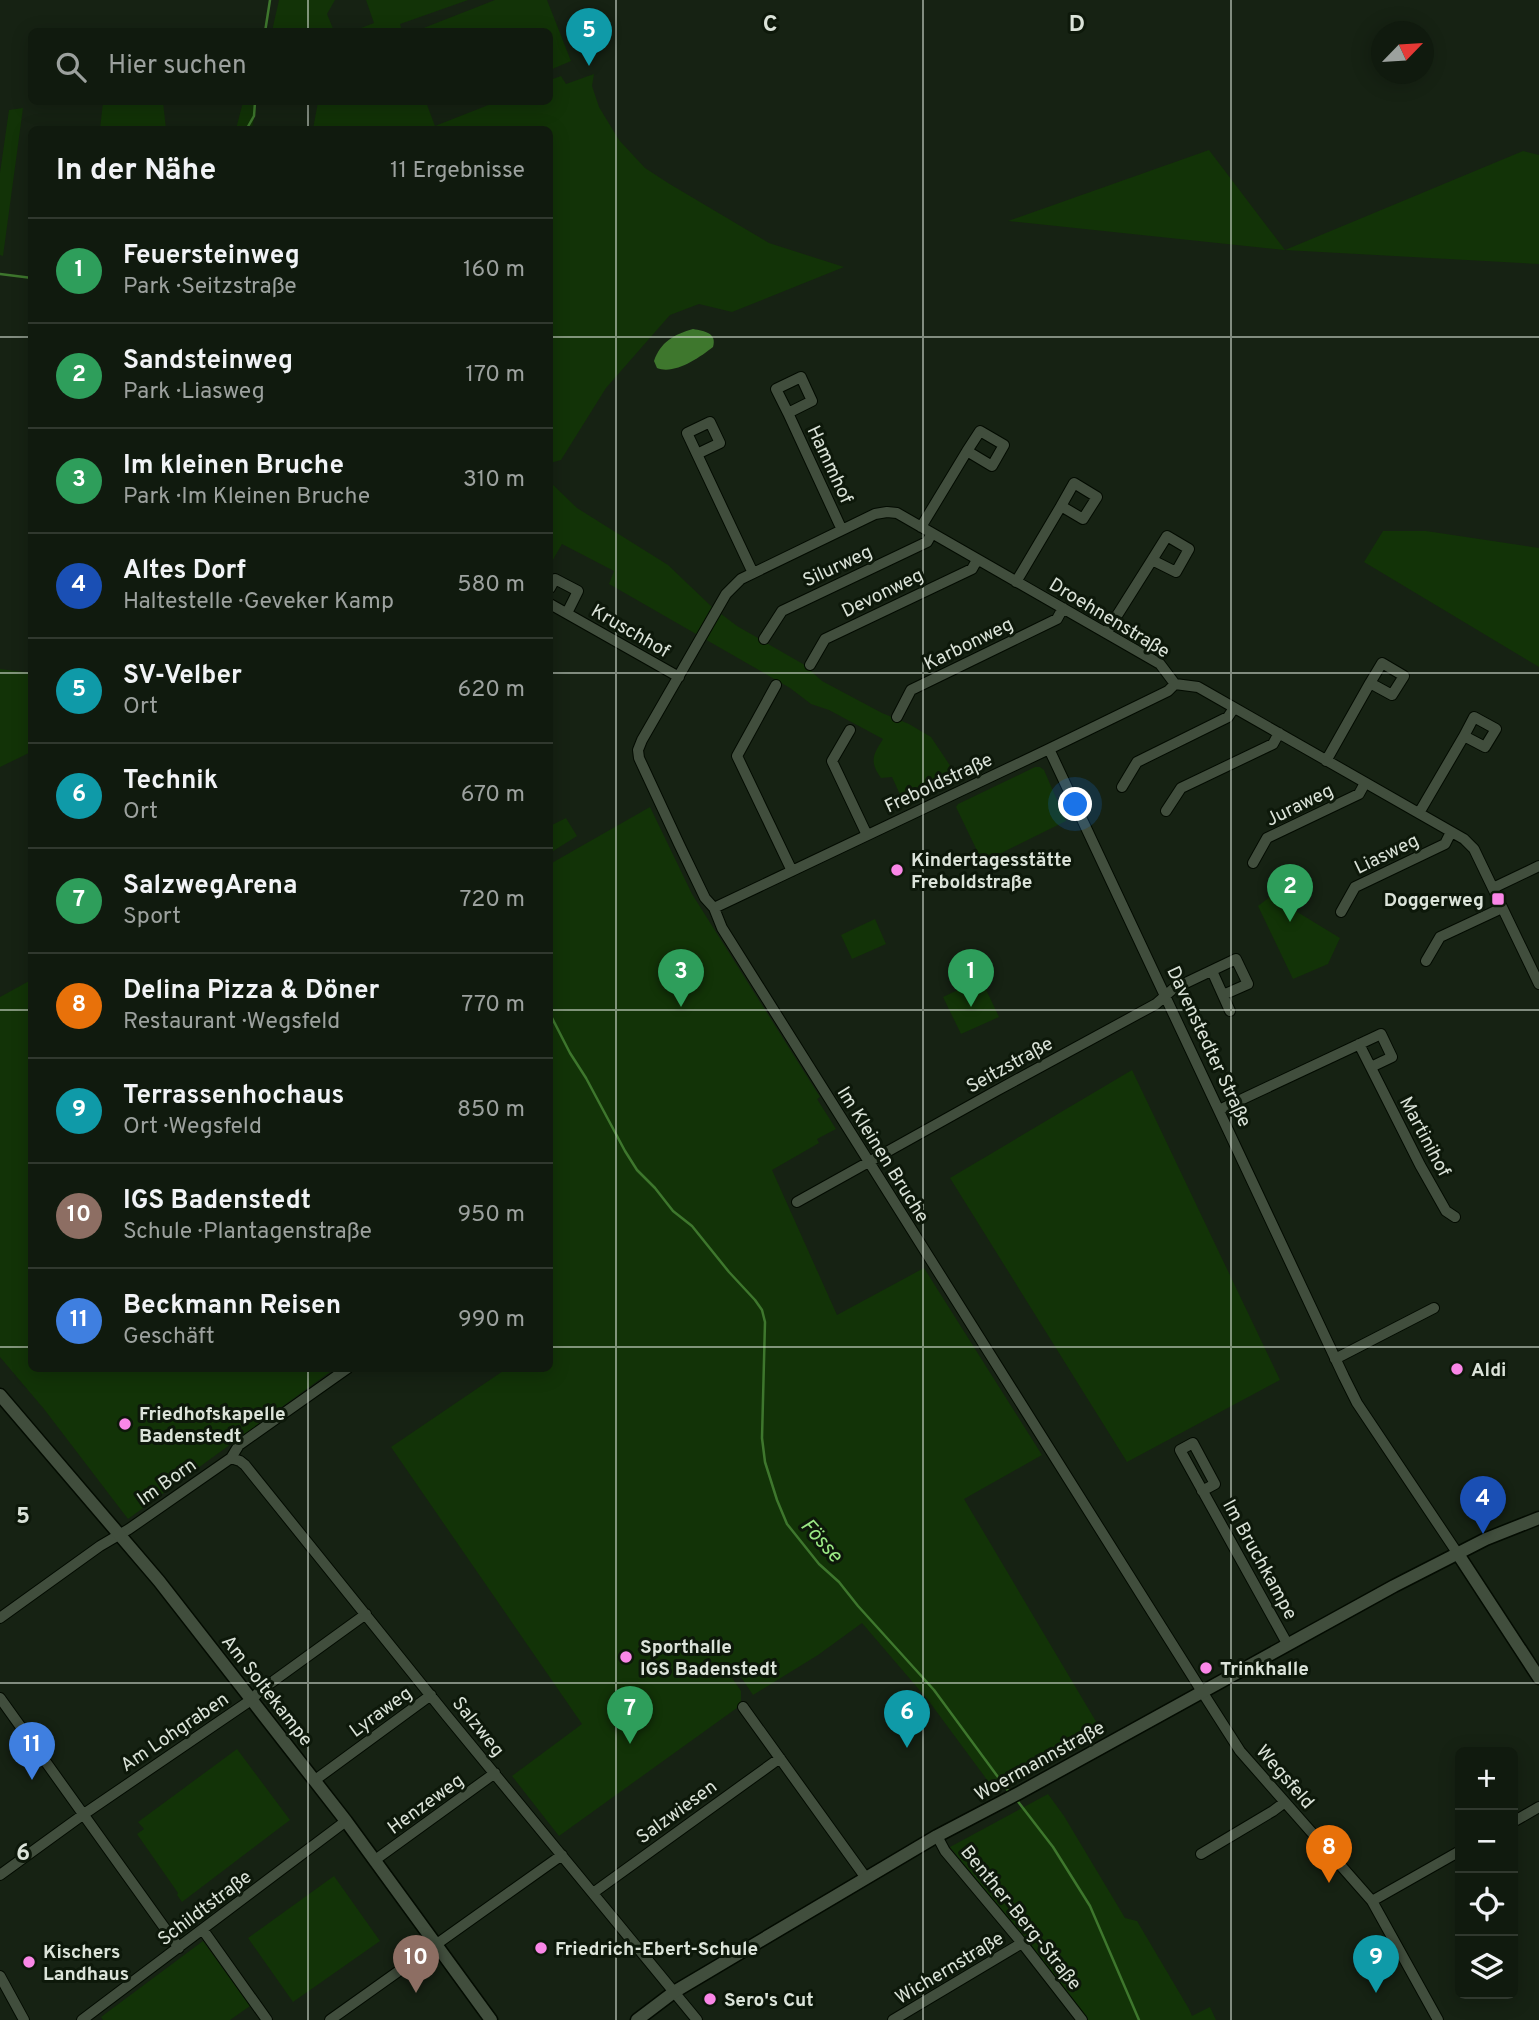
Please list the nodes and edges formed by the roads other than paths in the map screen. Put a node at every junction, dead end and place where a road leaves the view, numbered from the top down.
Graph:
1 (788, 413) dead end
2 (967, 451) dead end
3 (697, 454) dead end
4 (1060, 506) dead end
5 (921, 527) junction
6 (842, 530) junction
7 (932, 533) junction
8 (1152, 559) dead end
9 (977, 560) junction
10 (753, 573) junction
11 (553, 582) edge
12 (1016, 582) junction
13 (553, 606) edge
14 (1063, 608) junction
15 (567, 613) junction
16 (712, 620) joint
17 (1106, 633) junction
18 (764, 639) dead end
19 (810, 664) dead end
20 (679, 677) junction
21 (1370, 683) dead end
22 (1175, 684) junction
23 (776, 685) dead end
24 (1234, 708) junction
25 (897, 717) dead end
26 (850, 730) dead end
27 (1279, 733) junction
28 (1464, 736) dead end
29 (1049, 749) junction
30 (1326, 761) junction
31 (1365, 783) junction
32 (1122, 787) dead end
33 (1166, 811) dead end
34 (1419, 813) junction
35 (1451, 832) junction
36 (867, 835) junction
37 (1253, 863) dead end
38 (1539, 866) edge
39 (792, 871) junction
40 (1493, 888) junction
41 (713, 908) junction
42 (1502, 908) junction
43 (1341, 912) dead end
44 (1426, 961) dead end
45 (1212, 971) junction
46 (1539, 984) edge
47 (1223, 995) junction
48 (1166, 996) junction
49 (1230, 1011) dead end
50 (1359, 1044) junction
51 (1371, 1067) junction
52 (1219, 1110) junction
53 (869, 1162) junction
54 (797, 1202) dead end
55 (1455, 1217) dead end
56 (1434, 1308) dead end
57 (1335, 1359) junction
58 (342, 1372) edge
59 (0, 1395) edge
60 (231, 1458) junction
61 (1202, 1491) junction
62 (1539, 1518) edge
63 (119, 1535) junction
64 (1463, 1551) junction
65 (366, 1614) junction
66 (0, 1618) edge
67 (1288, 1645) junction
68 (1539, 1678) edge
69 (1203, 1692) junction
70 (431, 1695) junction
71 (0, 1698) edge
72 (251, 1700) junction
73 (743, 1707) dead end
74 (780, 1758) junction
75 (495, 1773) junction
76 (315, 1780) junction
77 (1285, 1802) junction
78 (1539, 1807) edge
79 (84, 1814) junction
80 (1518, 1819) edge
81 (346, 1821) junction
82 (937, 1836) junction
83 (1201, 1854) dead end
84 (1455, 1854) edge
85 (562, 1855) junction
86 (375, 1860) junction
87 (0, 1875) edge
88 (866, 1878) junction
89 (593, 1893) junction
90 (1372, 1901) junction
91 (203, 1930) junction
92 (1022, 1943) junction
93 (435, 1945) junction
94 (179, 1948) junction
95 (0, 1976) edge
96 (674, 1992) junction
97 (24, 2020) edge
98 (82, 2020) edge
99 (267, 2020) edge
100 (330, 2020) edge
101 (492, 2020) edge
102 (637, 2020) edge
103 (697, 2020) edge
104 (893, 2020) edge
105 (1082, 2020) edge
106 (1438, 2020) edge

1 - 6 street, Hammhof
2 - 5 street
3 - 10 street
4 - 12 street
5 - 6 street, Droehnenstraße
5 - 7 street, Droehnenstraße
6 - 10 street, Droehnenstraße
7 - 9 street, Droehnenstraße
7 - 18 street, Silurweg
8 - 17 street
9 - 12 street, Droehnenstraße
9 - 19 street, Devonweg
10 - 16 street, Droehnenstraße
11 - 15 street, Kruschhof
12 - 14 street, Droehnenstraße
13 - 15 street, Kruschhof
14 - 17 street, Droehnenstraße
14 - 25 street, Karbonweg
15 - 20 street, Kruschhof
16 - 20 street, Im Kleinen Bruche
17 - 22 street, Droehnenstraße
20 - 41 street, Im Kleinen Bruche
21 - 30 street
22 - 24 street, Droehnenstraße
22 - 29 street, Freboldstraße
23 - 39 street
24 - 27 street, Droehnenstraße
24 - 32 street
26 - 36 street
27 - 30 street, Droehnenstraße
27 - 33 street
28 - 34 street
29 - 36 street, Freboldstraße
29 - 48 street, Davenstedter Straße
30 - 31 street, Droehnenstraße
31 - 34 street, Droehnenstraße
31 - 37 street, Juraweg
34 - 35 street, Droehnenstraße
35 - 40 street, Droehnenstraße
35 - 43 street, Liasweg
36 - 39 street, Freboldstraße
38 - 40 street
39 - 41 street, Freboldstraße
40 - 42 street, Droehnenstraße
41 - 53 street, Im Kleinen Bruche
42 - 44 street
42 - 46 street, Droehnenstraße
45 - 47 street
45 - 47 street, Seitzstraße
45 - 48 street, Seitzstraße
47 - 49 street
48 - 52 street, Davenstedter Straße
48 - 53 street, Seitzstraße
50 - 51 street, Martinihof
50 - 51 street
50 - 52 street
51 - 55 street, Martinihof
52 - 57 street, Davenstedter Straße
53 - 54 street, Seitzstraße
53 - 69 street, Im Kleinen Bruche
56 - 57 street
57 - 64 street, Davenstedter Straße
58 - 60 street, Im Born
59 - 63 street, Am Soltekampe
60 - 63 street, Im Born
60 - 65 street, Salzweg
61 - 61 street, Im Bruchkampe
61 - 67 street, Im Bruchkampe
62 - 64 street, Woermannstraße
63 - 66 street, Im Born
63 - 72 street, Am Soltekampe
64 - 67 street, Woermannstraße
64 - 68 street, Davenstedter Straße
65 - 70 street, Salzweg
65 - 72 street, Am Lohgraben
67 - 69 street, Woermannstraße
69 - 77 street, Wegsfeld
69 - 82 street, Woermannstraße
70 - 75 street, Salzweg
70 - 76 street, Lyraweg
71 - 79 street
72 - 76 street, Am Soltekampe
72 - 79 street, Am Lohgraben
73 - 74 street
74 - 88 street
74 - 89 street, Salzwiesen
75 - 85 street, Salzweg
75 - 86 street, Henzeweg
76 - 81 street, Am Soltekampe
77 - 83 street
77 - 90 street, Wegsfeld
78 - 80 street
79 - 87 street, Am Lohgraben
79 - 94 street
81 - 86 street, Am Soltekampe
81 - 91 street, Schildtstraße
82 - 88 street, Woermannstraße
82 - 92 street, Benther-Berg-Straße
84 - 90 street
85 - 89 street, Salzweg
85 - 93 street
86 - 93 street, Am Soltekampe
88 - 96 street, Woermannstraße
89 - 96 street, Salzweg
90 - 106 street, Wegsfeld
91 - 94 street, Schildtstraße
91 - 99 street
92 - 104 street, Wichernstraße
92 - 105 street, Benther-Berg-Straße
93 - 100 street
93 - 101 street, Am Soltekampe
94 - 98 street, Schildtstraße
95 - 97 street
96 - 102 street, Woermannstraße
96 - 103 street, Salzweg

